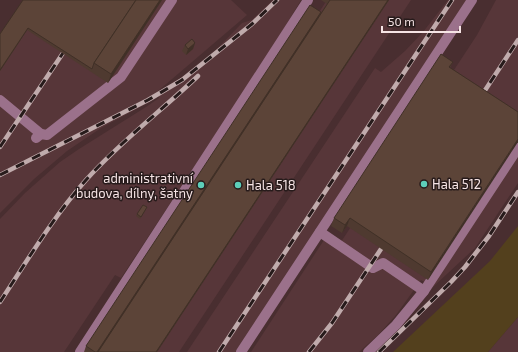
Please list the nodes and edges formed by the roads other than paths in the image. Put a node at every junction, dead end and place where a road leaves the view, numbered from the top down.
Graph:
1 (172, 0) edge
2 (308, 0) edge
3 (472, 0) edge
4 (435, 56) junction
5 (446, 63) edge
6 (0, 100) edge
7 (518, 148) edge
8 (320, 232) junction
9 (424, 291) junction
10 (80, 352) edge
11 (241, 352) edge
12 (368, 352) edge

1 - 6 lane
2 - 10 lane
3 - 4 lane
4 - 5 lane
4 - 8 lane
7 - 9 lane
8 - 9 lane
8 - 11 lane
9 - 12 lane

